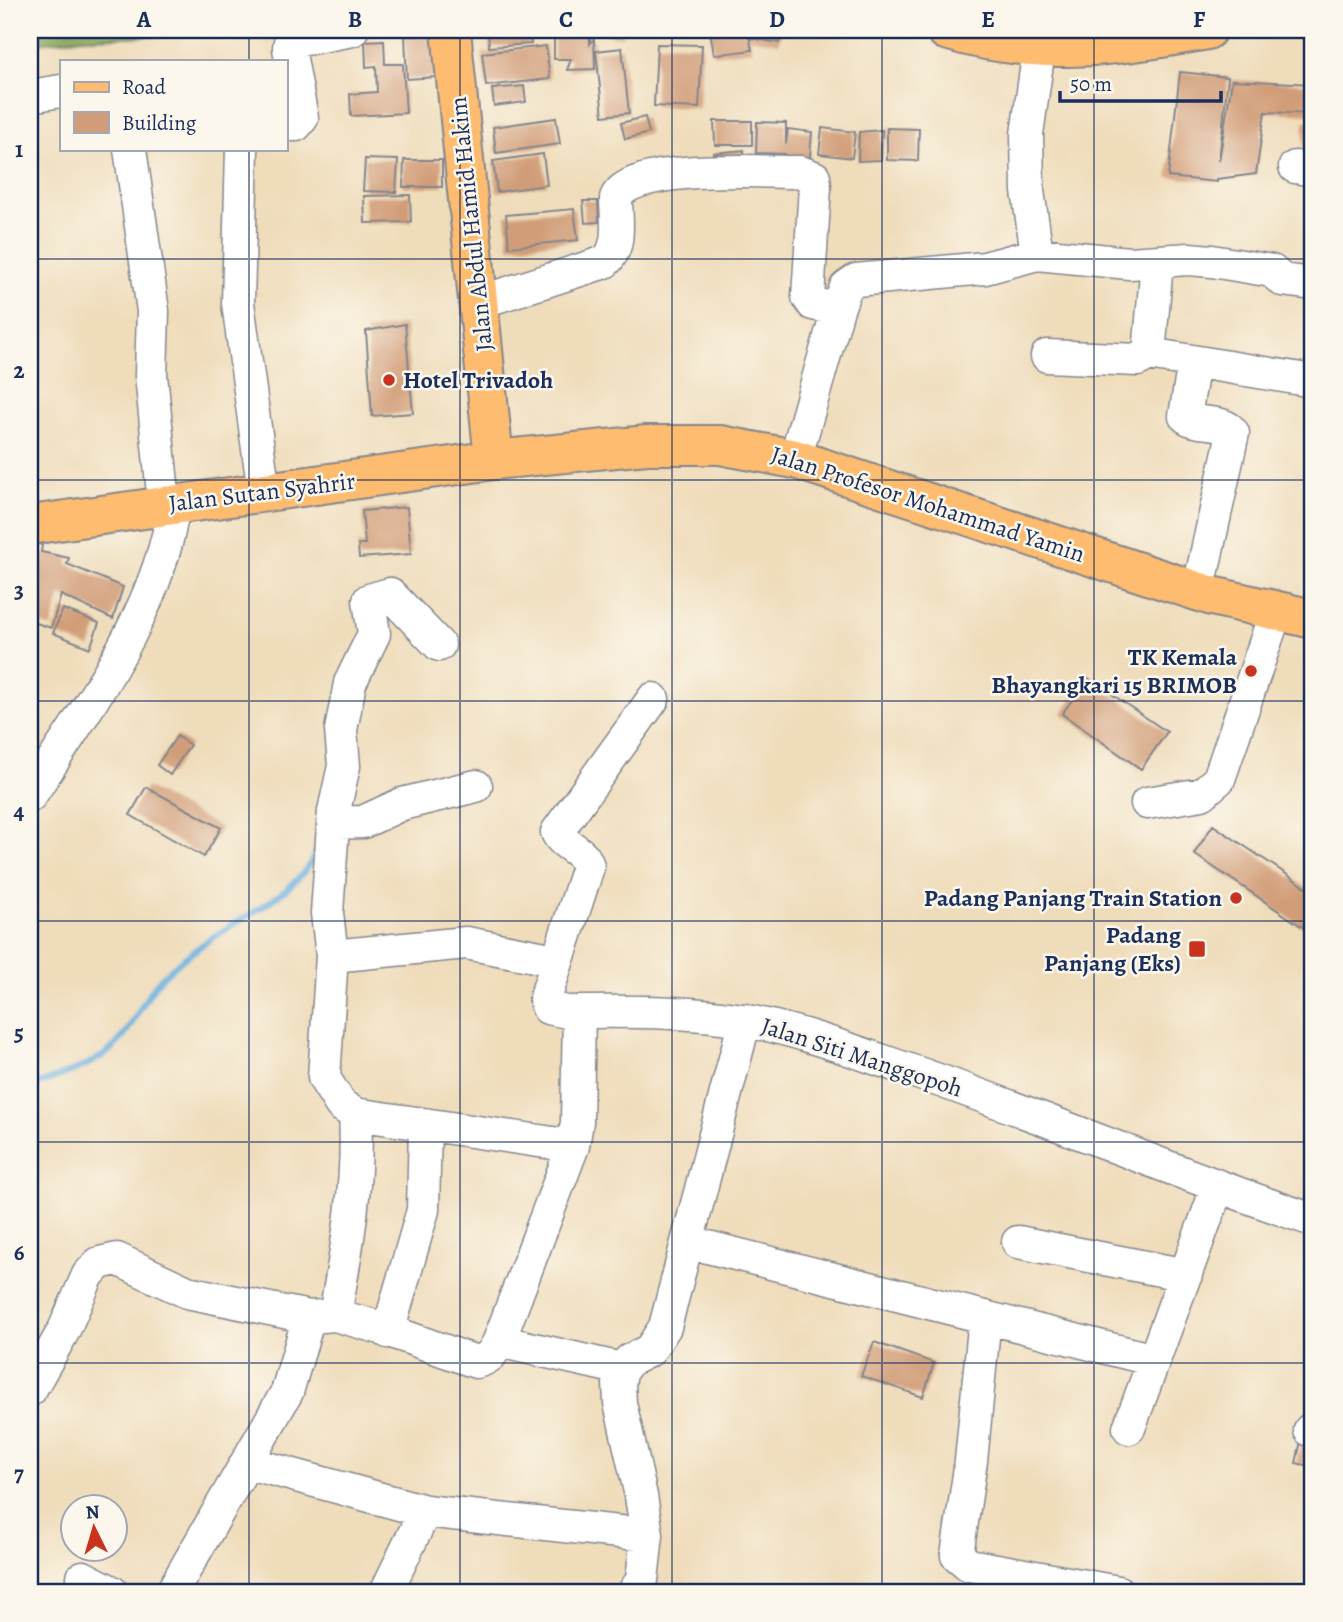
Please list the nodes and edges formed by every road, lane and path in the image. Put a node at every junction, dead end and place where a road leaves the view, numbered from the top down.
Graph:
1 (352, 30) edge
2 (451, 30) edge
3 (946, 30) edge
4 (1208, 30) edge
5 (1039, 49) junction
6 (60, 91) edge
7 (30, 96) edge
8 (287, 125) edge
9 (130, 150) edge
10 (242, 150) edge
11 (1037, 254) junction
12 (1157, 262) junction
13 (1313, 284) edge
14 (480, 302) junction
15 (838, 309) junction
16 (1149, 354) junction
17 (1047, 356) dead end
18 (1194, 362) junction
19 (1313, 382) edge
20 (794, 459) junction
21 (494, 460) junction
22 (264, 493) junction
23 (169, 504) junction
24 (30, 525) edge
25 (1198, 592) junction
26 (1276, 611) junction
27 (1313, 619) edge
28 (439, 645) dead end
29 (653, 699) dead end
30 (476, 786) dead end
31 (30, 796) edge
32 (1147, 803) dead end
33 (333, 823) junction
34 (332, 956) junction
35 (556, 960) junction
36 (579, 1012) junction
37 (745, 1020) junction
38 (355, 1114) junction
39 (425, 1126) junction
40 (573, 1146) junction
41 (1218, 1186) junction
42 (1313, 1220) edge
43 (688, 1242) junction
44 (1018, 1242) dead end
45 (1186, 1275) junction
46 (322, 1316) junction
47 (985, 1317) junction
48 (388, 1332) junction
49 (499, 1340) junction
50 (1154, 1360) junction
51 (622, 1369) junction
52 (30, 1390) edge
53 (1129, 1428) dead end
54 (249, 1463) junction
55 (425, 1511) junction
56 (646, 1535) junction
57 (83, 1577) dead end
58 (112, 1592) edge
59 (172, 1592) edge
60 (386, 1592) edge
61 (634, 1592) edge
62 (1118, 1592) edge

1 - 8 street
2 - 14 main road, Jalan Abdul Hamid Hakim
3 - 5 main road
4 - 5 main road
5 - 11 street
6 - 7 street
9 - 23 street
10 - 22 street
11 - 12 street
11 - 15 street
12 - 13 street
12 - 16 street
14 - 15 street
14 - 21 main road, Jalan Abdul Hamid Hakim
15 - 20 street
16 - 17 street
16 - 18 street
18 - 19 street
18 - 25 street
20 - 21 main road, Jalan Profesor Mohammad Yamin
20 - 25 main road, Jalan Profesor Mohammad Yamin
21 - 22 main road, Jalan Sutan Syahrir
22 - 23 main road, Jalan Sutan Syahrir
23 - 24 main road, Jalan Sutan Syahrir
23 - 31 street
25 - 26 main road, Jalan Profesor Mohammad Yamin
26 - 27 main road, Jalan Profesor Mohammad Yamin
26 - 32 street
28 - 33 street
29 - 35 street
30 - 33 street
33 - 34 street
34 - 35 street
34 - 38 street
35 - 36 street
36 - 37 street
36 - 40 street
37 - 41 street, Jalan Siti Manggopoh
37 - 43 street, Jalan Siti Manggopoh
38 - 39 street
38 - 46 street
39 - 40 street
39 - 48 street
40 - 49 street
41 - 42 street, Jalan Siti Manggopoh
41 - 45 street
43 - 47 street
43 - 51 street, Jalan Siti Manggopoh
44 - 45 street
45 - 50 street
46 - 48 street
46 - 52 street
46 - 54 street
47 - 50 street
47 - 62 street
48 - 49 street
49 - 51 street
50 - 53 street
51 - 56 street
54 - 55 street
54 - 59 street
55 - 56 street
55 - 60 street
56 - 61 street
57 - 58 street

